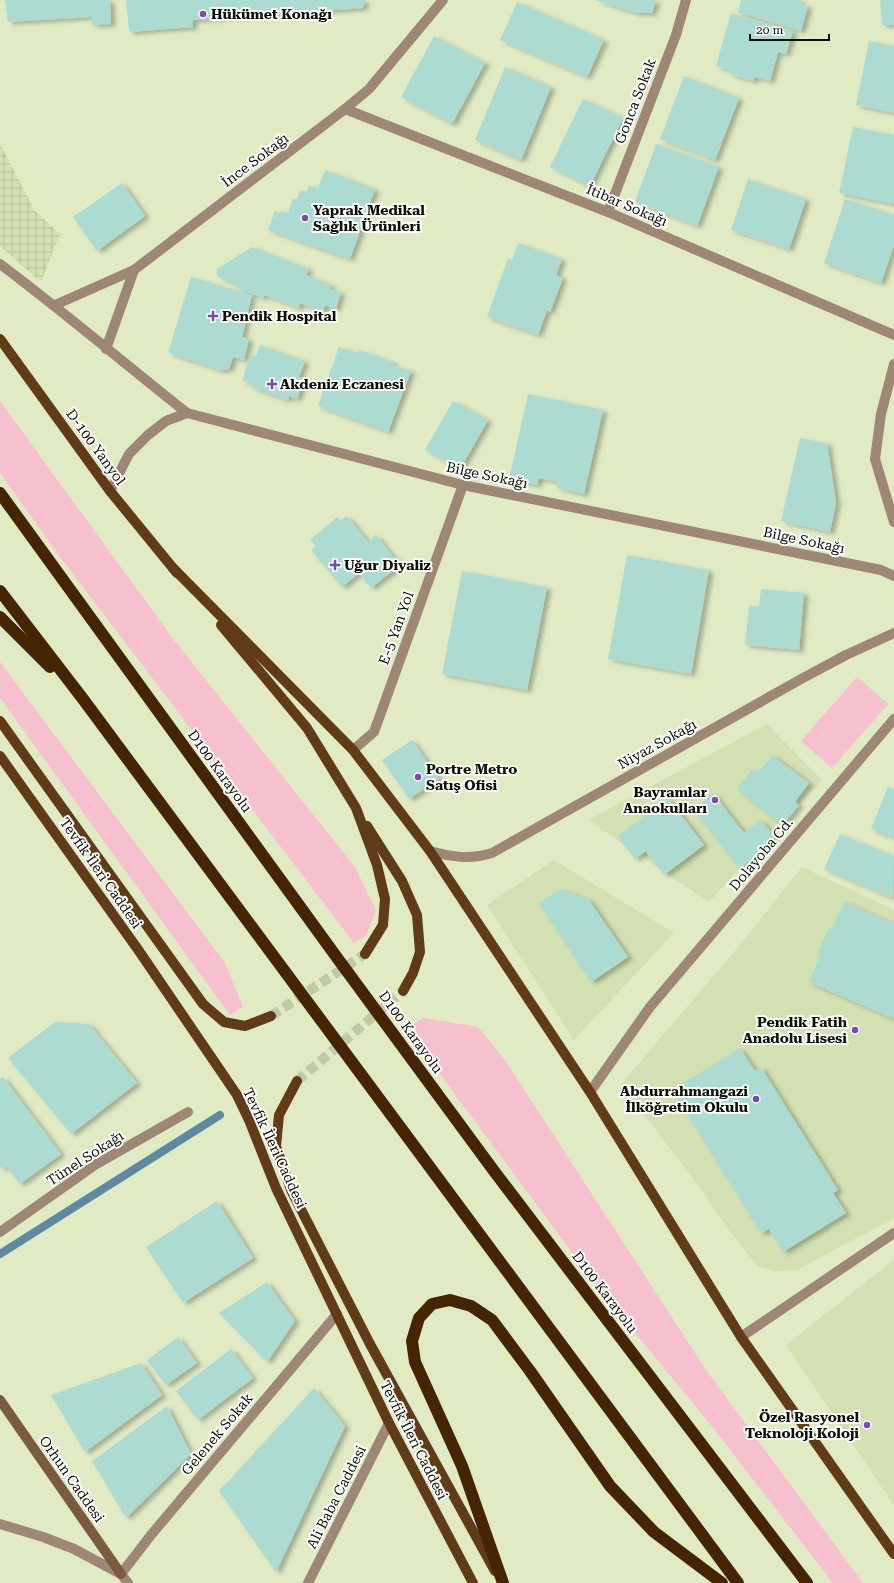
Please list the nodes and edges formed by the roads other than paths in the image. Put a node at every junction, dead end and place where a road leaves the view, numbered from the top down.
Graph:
1 (443, 0) edge
2 (686, 0) edge
3 (345, 109) junction
4 (608, 212) junction
5 (0, 264) edge
6 (134, 270) junction
7 (55, 305) junction
8 (894, 335) edge
9 (0, 339) edge
10 (106, 349) junction
11 (894, 364) edge
12 (187, 413) junction
13 (462, 485) junction
14 (110, 490) junction
15 (0, 493) edge
16 (894, 522) edge
17 (173, 568) junction
18 (894, 576) edge
19 (0, 591) edge
20 (0, 617) edge
21 (894, 634) edge
22 (83, 699) junction
23 (894, 719) edge
24 (0, 721) edge
25 (353, 750) junction
26 (0, 756) edge
27 (356, 808) junction
28 (430, 851) junction
29 (365, 954) tunnel mouth
30 (403, 991) tunnel mouth
31 (271, 1016) tunnel mouth
32 (297, 1081) tunnel mouth
33 (590, 1092) junction
34 (188, 1112) dead end
35 (0, 1232) edge
36 (894, 1233) edge
37 (337, 1314) junction
38 (741, 1337) junction
39 (1, 1404) edge
40 (388, 1423) junction
41 (0, 1524) edge
42 (894, 1554) edge
43 (121, 1574) junction
44 (128, 1583) edge
45 (308, 1583) edge
46 (473, 1583) edge
47 (502, 1583) edge
48 (722, 1583) edge
49 (738, 1583) edge
50 (807, 1583) edge

1 - 3 street, İnce Sokağı
2 - 4 street, Gonca Sokak
3 - 4 street, İtibar Sokağı
3 - 6 street, İnce Sokağı
4 - 8 street, İtibar Sokağı
5 - 7 street
6 - 7 street, İnce Sokağı
6 - 10 street
7 - 10 street
9 - 14 main road, D-100 Yanyol
10 - 12 street
11 - 16 street
12 - 13 street, Bilge Sokağı
12 - 14 street
13 - 18 street, Bilge Sokağı
13 - 25 street, E-5 Yan Yol
14 - 17 main road, D-100 Yanyol
15 - 50 highway, D100 Karayolu
17 - 25 main road
17 - 27 main road
19 - 22 highway
20 - 22 highway
21 - 28 street, Niyaz Sokağı
22 - 49 highway
23 - 33 street, Dolayoba Cd.
24 - 31 main road
25 - 28 main road
26 - 37 main road, Tevfik İleri Caddesi
27 - 29 main road
27 - 30 main road
28 - 33 main road
32 - 47 main road
33 - 38 main road
34 - 35 street, Tünel Sokağı
36 - 38 street
37 - 40 main road, Tevfik İleri Caddesi
37 - 43 street, Gelenek Sokak
38 - 42 main road
39 - 43 street, Orhun Caddesi
40 - 45 street, Ali Baba Caddesi
40 - 46 main road, Tevfik İleri Caddesi
41 - 43 street
43 - 44 street
47 - 48 highway

